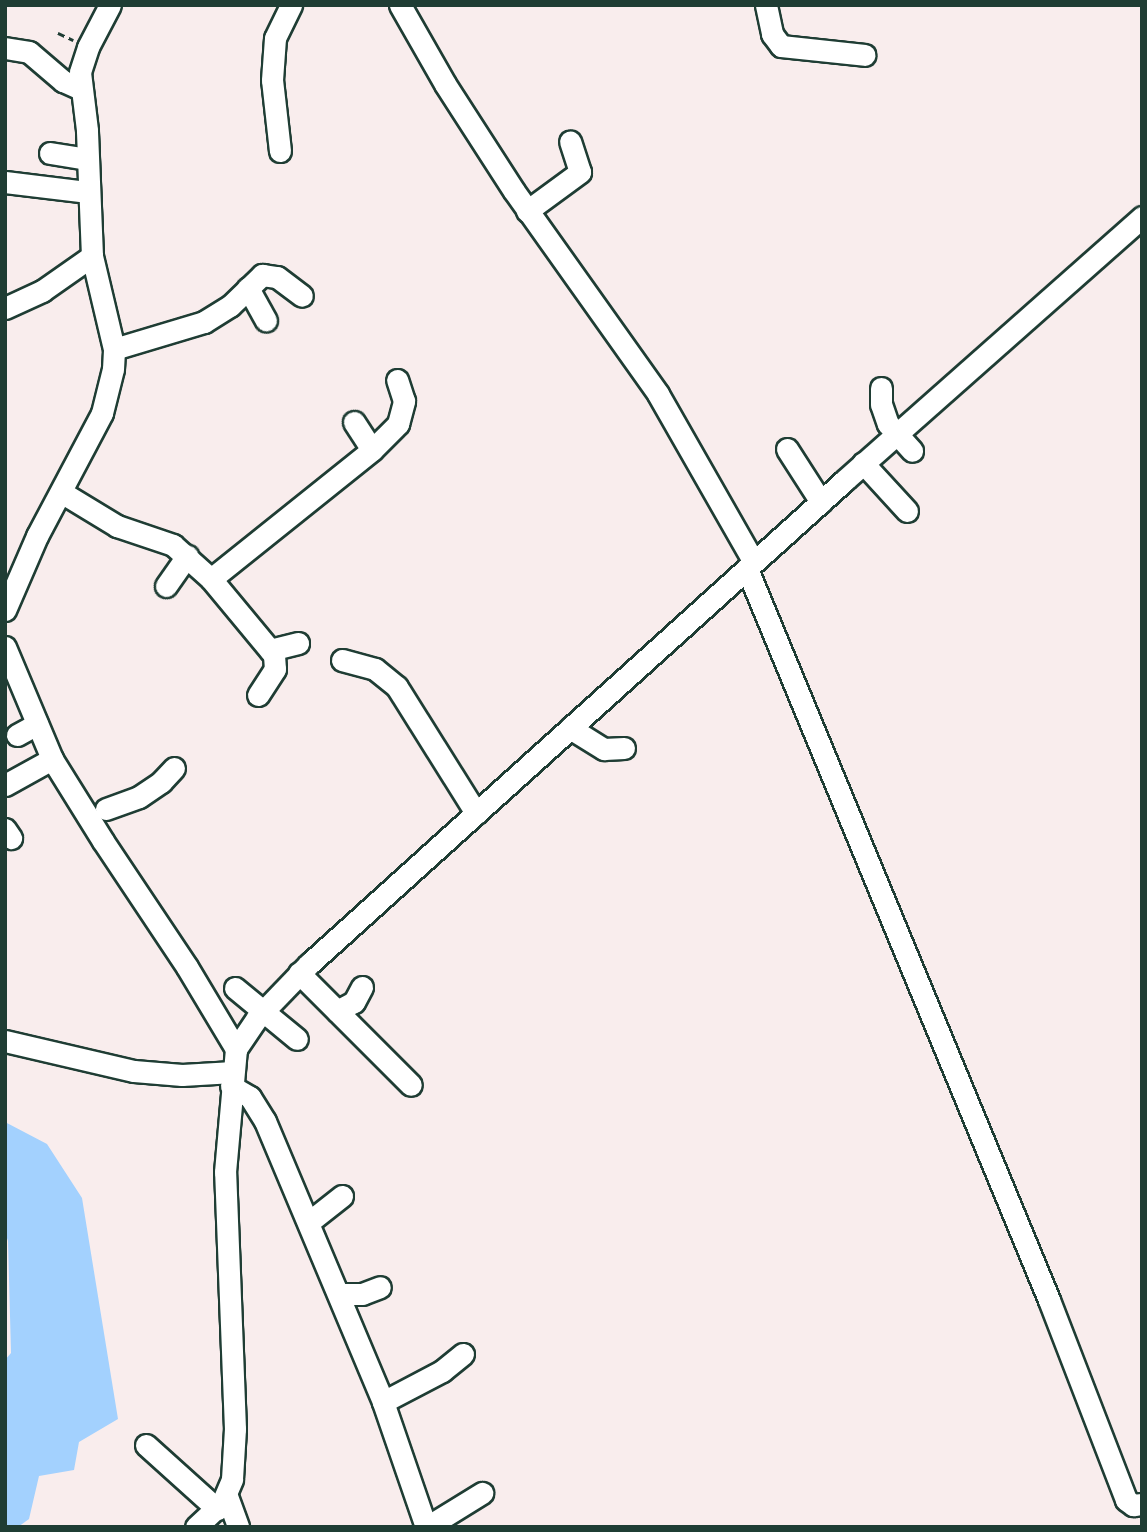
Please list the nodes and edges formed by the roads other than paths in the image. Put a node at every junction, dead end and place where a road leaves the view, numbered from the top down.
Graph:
1 (110, 5) edge
2 (291, 5) edge
3 (400, 5) edge
4 (766, 5) edge
5 (5, 48) edge
6 (865, 55) dead end
7 (81, 89) junction
8 (570, 142) dead end
9 (280, 151) dead end
10 (50, 153) dead end
11 (88, 159) junction
12 (5, 182) edge
13 (88, 192) junction
14 (527, 211) junction
15 (1142, 217) edge
16 (92, 257) junction
17 (248, 288) junction
18 (302, 296) dead end
19 (5, 309) edge
20 (266, 320) dead end
21 (114, 349) junction
22 (397, 380) dead end
23 (881, 388) dead end
24 (354, 422) dead end
25 (896, 435) junction
26 (787, 449) dead end
27 (372, 450) junction
28 (912, 452) dead end
29 (863, 463) junction
30 (61, 492) junction
31 (821, 502) junction
32 (907, 511) dead end
33 (187, 556) junction
34 (751, 565) junction
35 (211, 579) junction
36 (166, 586) dead end
37 (5, 610) edge
38 (298, 643) dead end
39 (270, 650) junction
40 (7, 657) edge
41 (342, 660) dead end
42 (258, 695) dead end
43 (37, 724) junction
44 (570, 729) junction
45 (17, 735) dead end
46 (624, 748) dead end
47 (52, 759) junction
48 (174, 768) dead end
49 (5, 785) edge
50 (96, 813) junction
51 (476, 813) junction
52 (299, 973) junction
53 (362, 987) dead end
54 (235, 988) dead end
55 (337, 1011) junction
56 (262, 1012) junction
57 (297, 1039) dead end
58 (5, 1041) edge
59 (236, 1049) junction
60 (232, 1079) junction
61 (411, 1085) dead end
62 (342, 1196) dead end
63 (309, 1222) junction
64 (380, 1287) dead end
65 (339, 1294) junction
66 (463, 1354) dead end
67 (383, 1402) junction
68 (146, 1445) dead end
69 (482, 1493) dead end
70 (222, 1502) junction
71 (1142, 1504) edge
72 (196, 1527) edge
73 (238, 1527) edge
74 (427, 1527) edge

1 - 7 street
2 - 9 street
3 - 14 street
4 - 6 street
5 - 7 street
7 - 11 street
8 - 14 street
10 - 11 street
11 - 13 street
12 - 13 street
13 - 16 street
14 - 34 street
15 - 25 street
16 - 19 street
16 - 21 street
17 - 18 street
17 - 20 street
17 - 21 street
21 - 30 street
22 - 27 street
23 - 25 street
24 - 27 street
25 - 28 street
25 - 29 street
26 - 31 street
27 - 35 street
29 - 31 street
29 - 32 street
30 - 33 street
30 - 37 street
31 - 34 street
33 - 35 street
33 - 36 street
34 - 44 street
34 - 71 street
35 - 39 street
38 - 39 street
39 - 42 street
40 - 43 street
41 - 51 street
43 - 45 street
43 - 47 street
44 - 46 street
44 - 51 street
47 - 49 street
47 - 50 street
48 - 50 street
50 - 59 street
51 - 52 street
52 - 55 street
52 - 56 street
53 - 55 street
54 - 56 street
55 - 61 street
56 - 57 street
56 - 59 street
58 - 60 street
59 - 60 street
60 - 63 street
60 - 70 street
62 - 63 street
63 - 65 street
64 - 65 street
65 - 67 street
66 - 67 street
67 - 74 street
68 - 70 street
69 - 74 street
70 - 72 street
70 - 73 street

